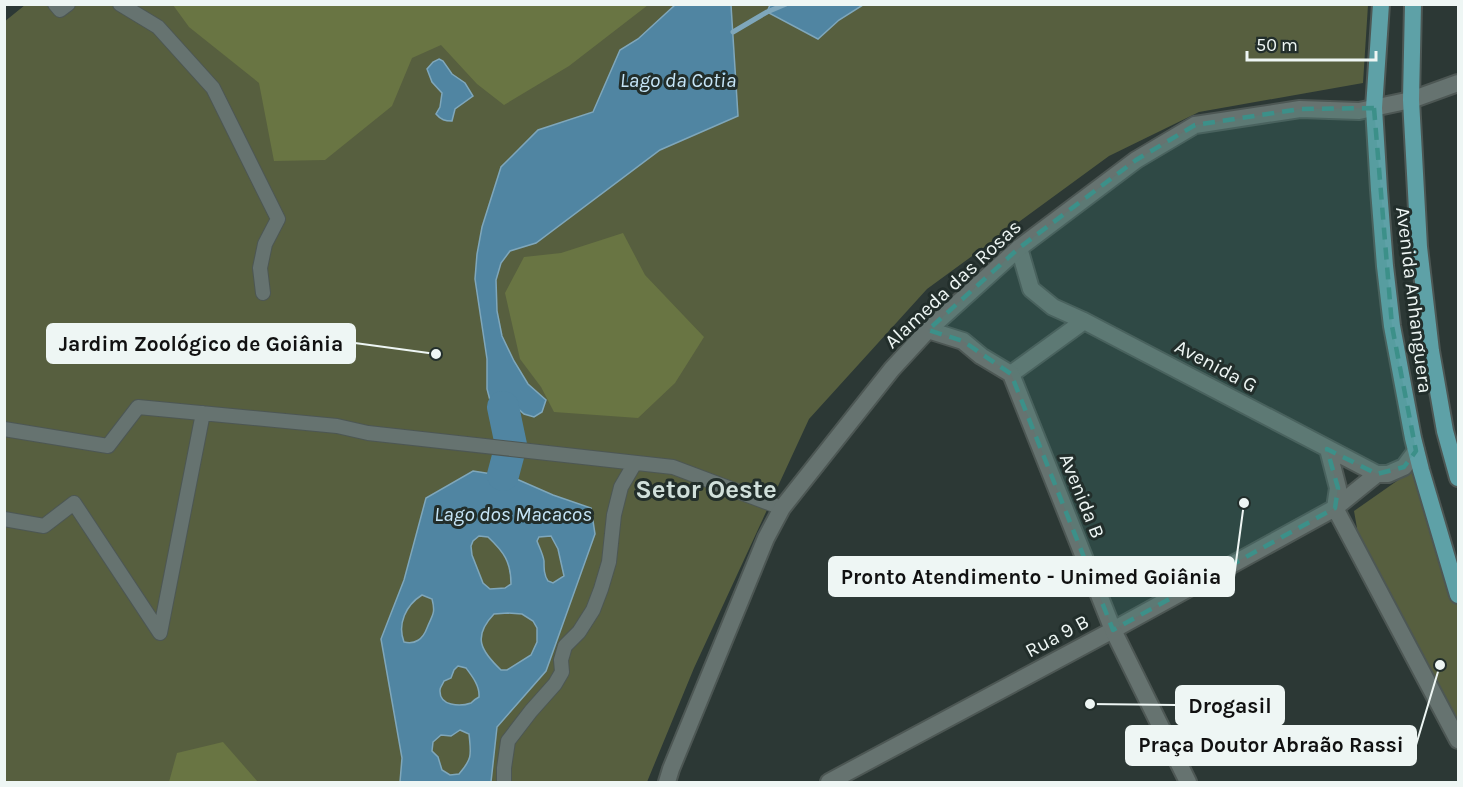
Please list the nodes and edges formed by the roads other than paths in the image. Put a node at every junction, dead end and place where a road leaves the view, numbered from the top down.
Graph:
1 (56, 4) edge
2 (68, 4) edge
3 (120, 4) edge
4 (1381, 4) edge
5 (1413, 4) edge
6 (1458, 83) edge
7 (1411, 100) junction
8 (1374, 108) junction
9 (1019, 248) junction
10 (262, 293) dead end
11 (1084, 321) junction
12 (928, 330) junction
13 (1011, 374) junction
14 (203, 413) junction
15 (4, 429) edge
16 (1328, 449) junction
17 (1416, 451) junction
18 (635, 463) junction
19 (1404, 467) junction
20 (1421, 470) junction
21 (1377, 474) junction
22 (1458, 478) edge
23 (782, 508) junction
24 (1335, 508) junction
25 (4, 519) edge
26 (1458, 595) edge
27 (1113, 630) junction
28 (1458, 740) edge
29 (504, 783) edge
30 (667, 783) edge
31 (829, 783) edge
32 (1188, 783) edge

1 - 2 street
3 - 10 street
4 - 8 main road, Avenida Anhanguera
5 - 7 main road, Avenida Anhanguera
6 - 7 street, Alameda das Rosas
7 - 8 street, Alameda das Rosas
7 - 22 main road, Avenida Anhanguera
8 - 9 street, Alameda das Rosas
8 - 17 main road, Avenida Anhanguera
9 - 11 street, Avenida G
9 - 12 street, Alameda das Rosas
11 - 13 street
11 - 16 street, Avenida G
12 - 13 street
12 - 23 street, Alameda das Rosas
13 - 27 street, Avenida B
14 - 15 street
14 - 18 street
14 - 25 street
16 - 21 street, Avenida G
16 - 24 street
17 - 19 street
17 - 20 main road, Avenida Anhanguera
18 - 23 street
18 - 29 street
19 - 20 street
19 - 21 street
20 - 26 main road, Avenida Anhanguera
21 - 24 street, Rua 9 B
23 - 30 street, Alameda das Rosas
24 - 27 street, Rua 9 B
24 - 28 street
27 - 31 street, Rua 9 B
27 - 32 street, Avenida B

